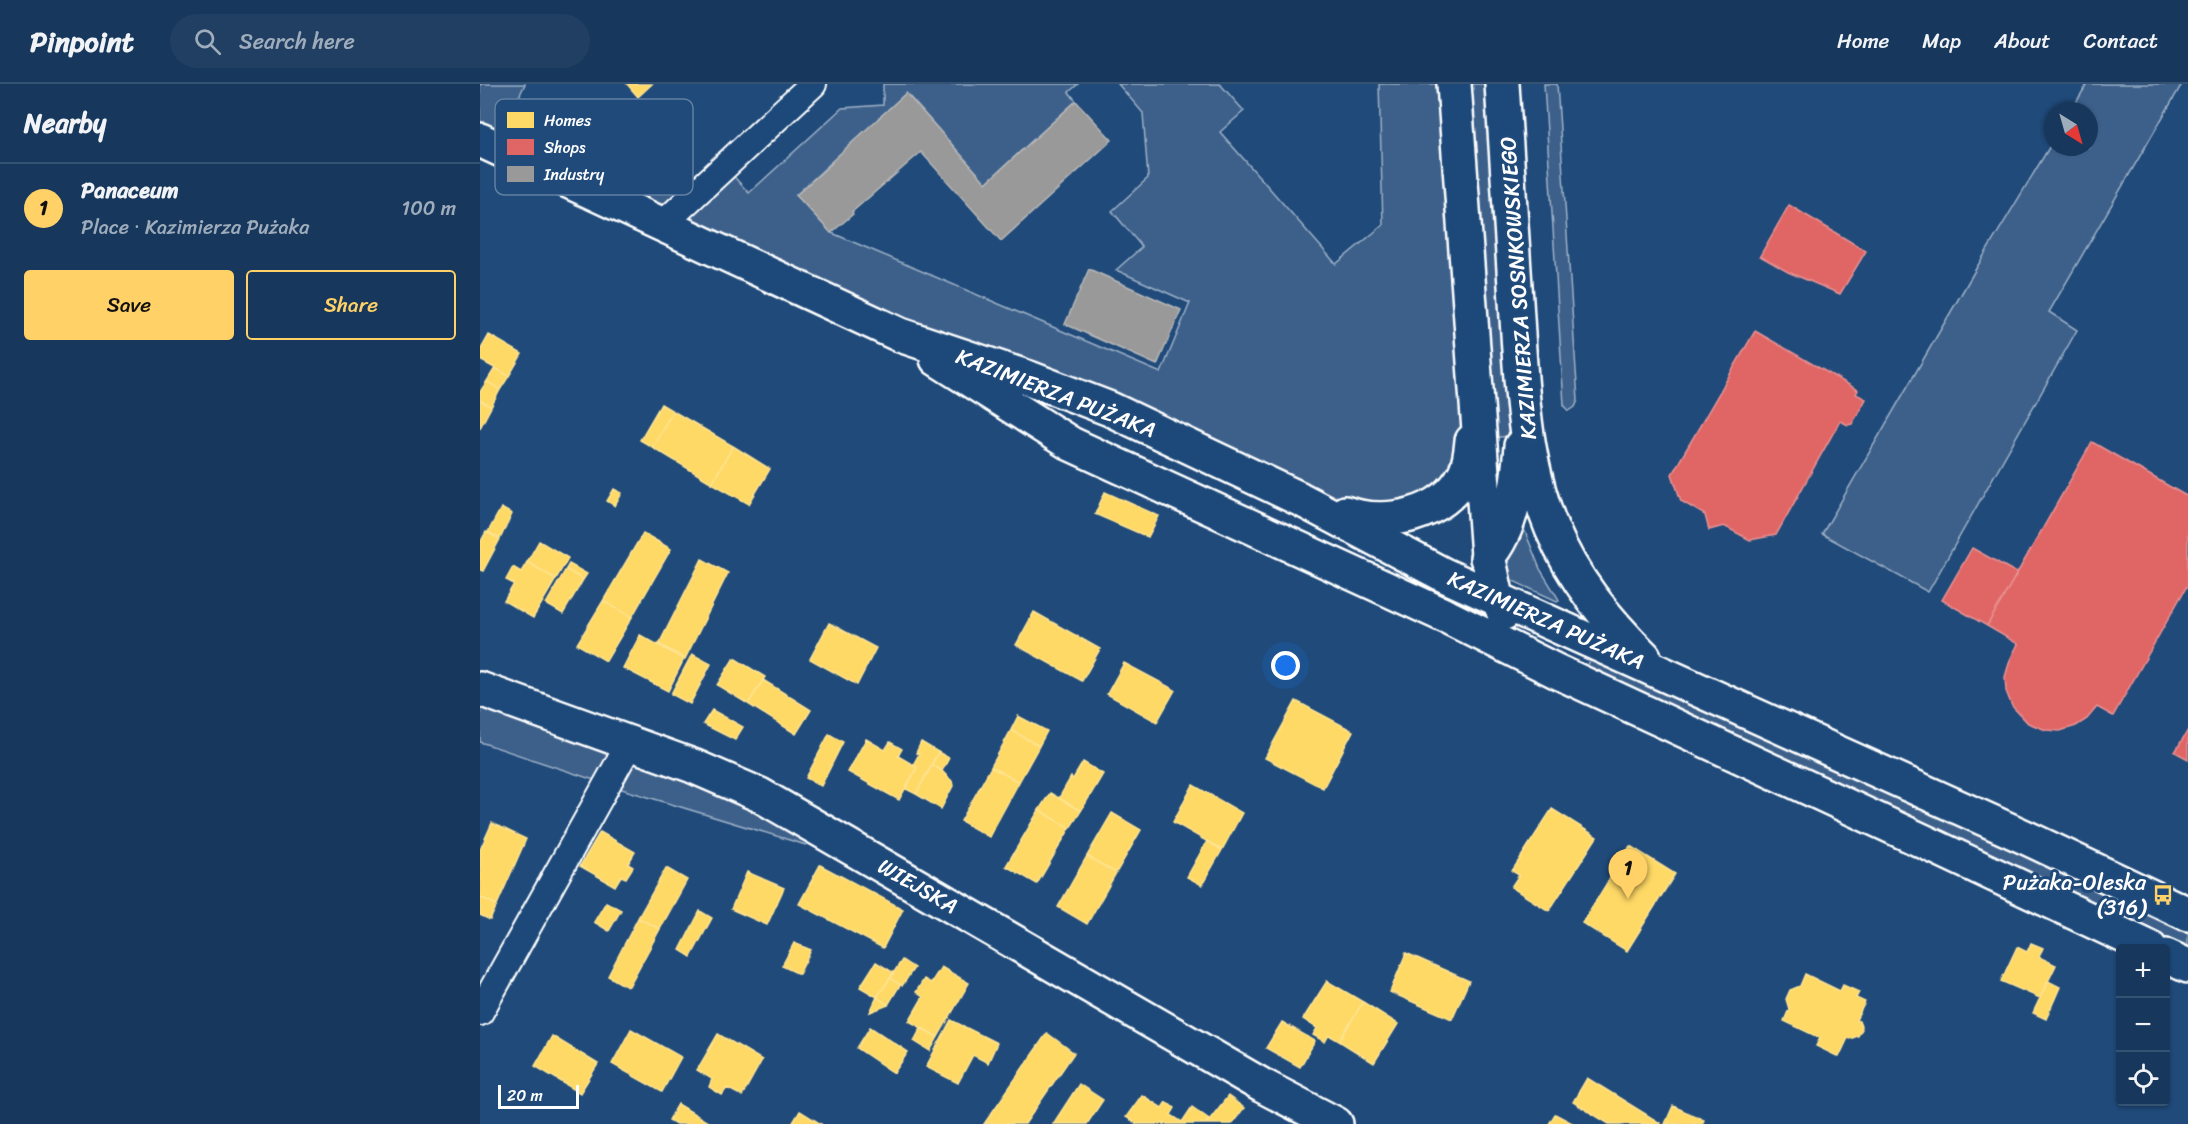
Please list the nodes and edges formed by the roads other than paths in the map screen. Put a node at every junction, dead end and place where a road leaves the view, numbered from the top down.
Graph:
1 (813, 84) edge
2 (1454, 84) edge
3 (1503, 84) edge
4 (480, 140) edge
5 (495, 147) edge
6 (598, 195) edge
7 (662, 225) junction
8 (900, 335) junction
9 (1476, 407) junction
10 (1523, 411) junction
11 (1300, 499) junction
12 (1488, 556) junction
13 (1363, 578) junction
14 (1455, 580) junction
15 (1498, 599) junction
16 (1656, 669) junction
17 (1556, 672) junction
18 (480, 689) edge
19 (630, 743) junction
20 (2188, 914) edge
21 (2142, 944) edge
22 (2170, 958) edge
23 (2188, 966) edge
24 (480, 1012) edge
25 (1336, 1124) edge

1 - 7 street
2 - 9 street
3 - 10 street, KAZIMIERZA SOSNKOWSKIEGO
4 - 5 street, KAZIMIERZA PUŻAKA
6 - 7 street, KAZIMIERZA PUŻAKA
7 - 8 street, KAZIMIERZA PUŻAKA
8 - 11 street, KAZIMIERZA PUŻAKA
8 - 13 street, KAZIMIERZA PUŻAKA
9 - 11 street
9 - 12 street
10 - 12 street
10 - 16 street, KAZIMIERZA SOSNKOWSKIEGO
11 - 14 street, KAZIMIERZA PUŻAKA
12 - 14 street
12 - 15 street
13 - 14 street
13 - 17 street, KAZIMIERZA PUŻAKA
14 - 15 street, KAZIMIERZA PUŻAKA
15 - 16 street, KAZIMIERZA PUŻAKA
15 - 17 street
16 - 20 street, KAZIMIERZA PUŻAKA
17 - 21 street, KAZIMIERZA PUŻAKA
18 - 19 street, WIEJSKA
19 - 24 street
19 - 25 street, WIEJSKA
22 - 23 street

